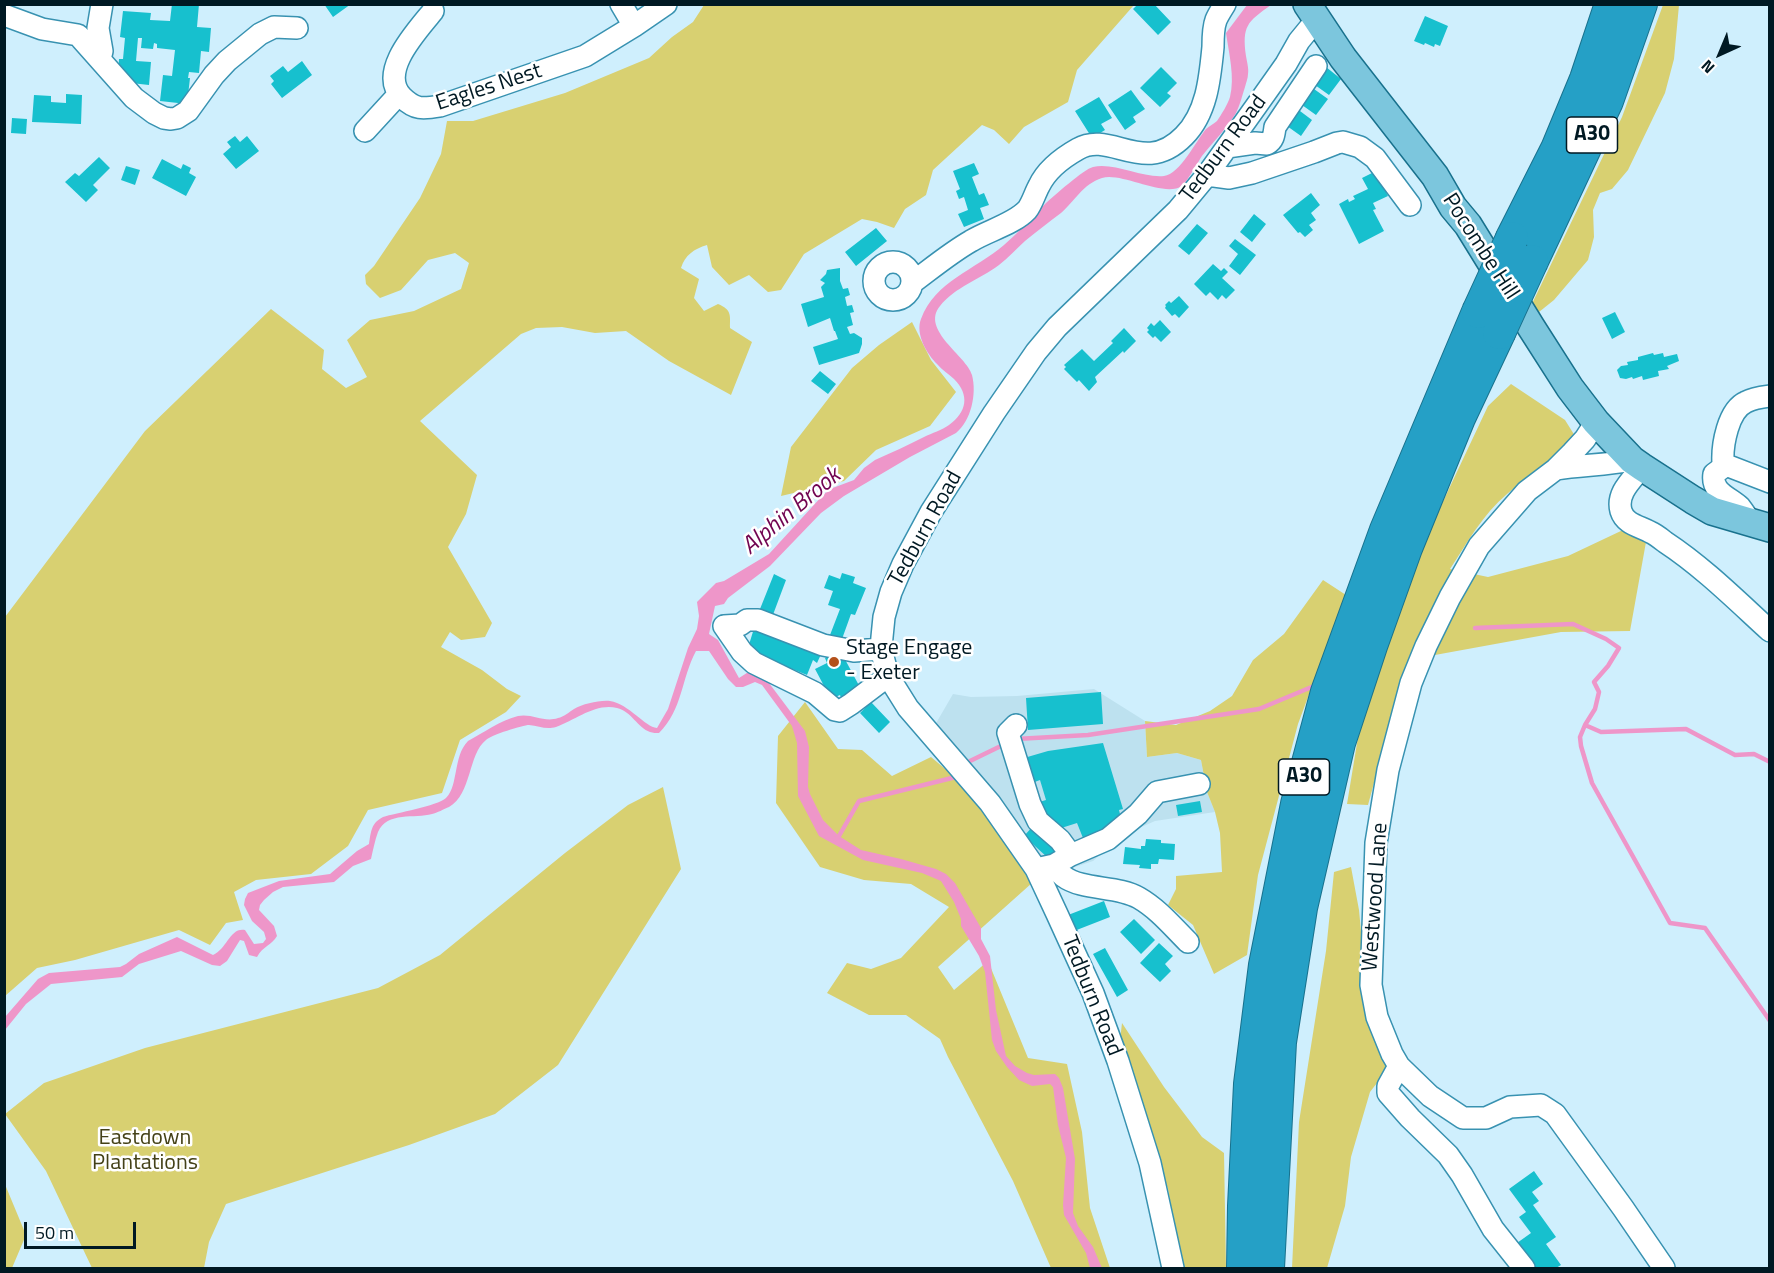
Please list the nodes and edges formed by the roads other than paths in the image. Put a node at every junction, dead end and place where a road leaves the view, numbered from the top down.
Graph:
1 (102, 4) edge
2 (621, 4) edge
3 (666, 4) edge
4 (1225, 4) edge
5 (1611, 4) edge
6 (1641, 4) edge
7 (433, 11) dead end
8 (1312, 12) edge
9 (4, 15) edge
10 (634, 26) junction
11 (297, 28) dead end
12 (100, 59) junction
13 (1316, 66) dead end
14 (399, 94) junction
15 (365, 131) dead end
16 (1227, 147) junction
17 (1207, 175) junction
18 (1410, 206) dead end
19 (1522, 249) junction
20 (912, 283) dead end
21 (1488, 323) junction
22 (1770, 396) edge
23 (1596, 422) junction
24 (1726, 465) junction
25 (1556, 469) junction
26 (1645, 469) junction
27 (1770, 482) edge
28 (1761, 526) edge
29 (1770, 631) edge
30 (881, 649) junction
31 (888, 676) junction
32 (1012, 729) dead end
33 (1199, 784) dead end
34 (1054, 863) junction
35 (1188, 942) dead end
36 (1399, 1066) junction
37 (1173, 1269) edge
38 (1243, 1269) edge
39 (1268, 1269) edge
40 (1524, 1269) edge
41 (1664, 1269) edge

1 - 12 street
2 - 10 street
3 - 10 street, Eagles Nest
4 - 20 street
5 - 19 highway, A30
6 - 19 highway, A30
7 - 14 street
8 - 16 street, Tedburn Road
8 - 23 main road, Pocombe Hill
9 - 12 street
10 - 14 street, Eagles Nest
11 - 12 street
13 - 16 street
14 - 15 street
16 - 17 street, Tedburn Road
17 - 18 street
17 - 30 street, Tedburn Road
19 - 21 highway, A30, bridge
21 - 38 highway, A30
21 - 39 highway, A30
22 - 24 street
23 - 25 street, Westwood Lane
23 - 26 main road, Pocombe Hill
24 - 27 street
24 - 28 street
25 - 26 street
25 - 36 street, Westwood Lane
26 - 28 main road, Pocombe Hill
26 - 29 street
30 - 31 street, Tedburn Road
30 - 31 street
31 - 34 street, Tedburn Road
32 - 34 street
33 - 34 street
34 - 35 street
34 - 37 street, Tedburn Road
36 - 40 street
36 - 41 street, Westwood Lane

